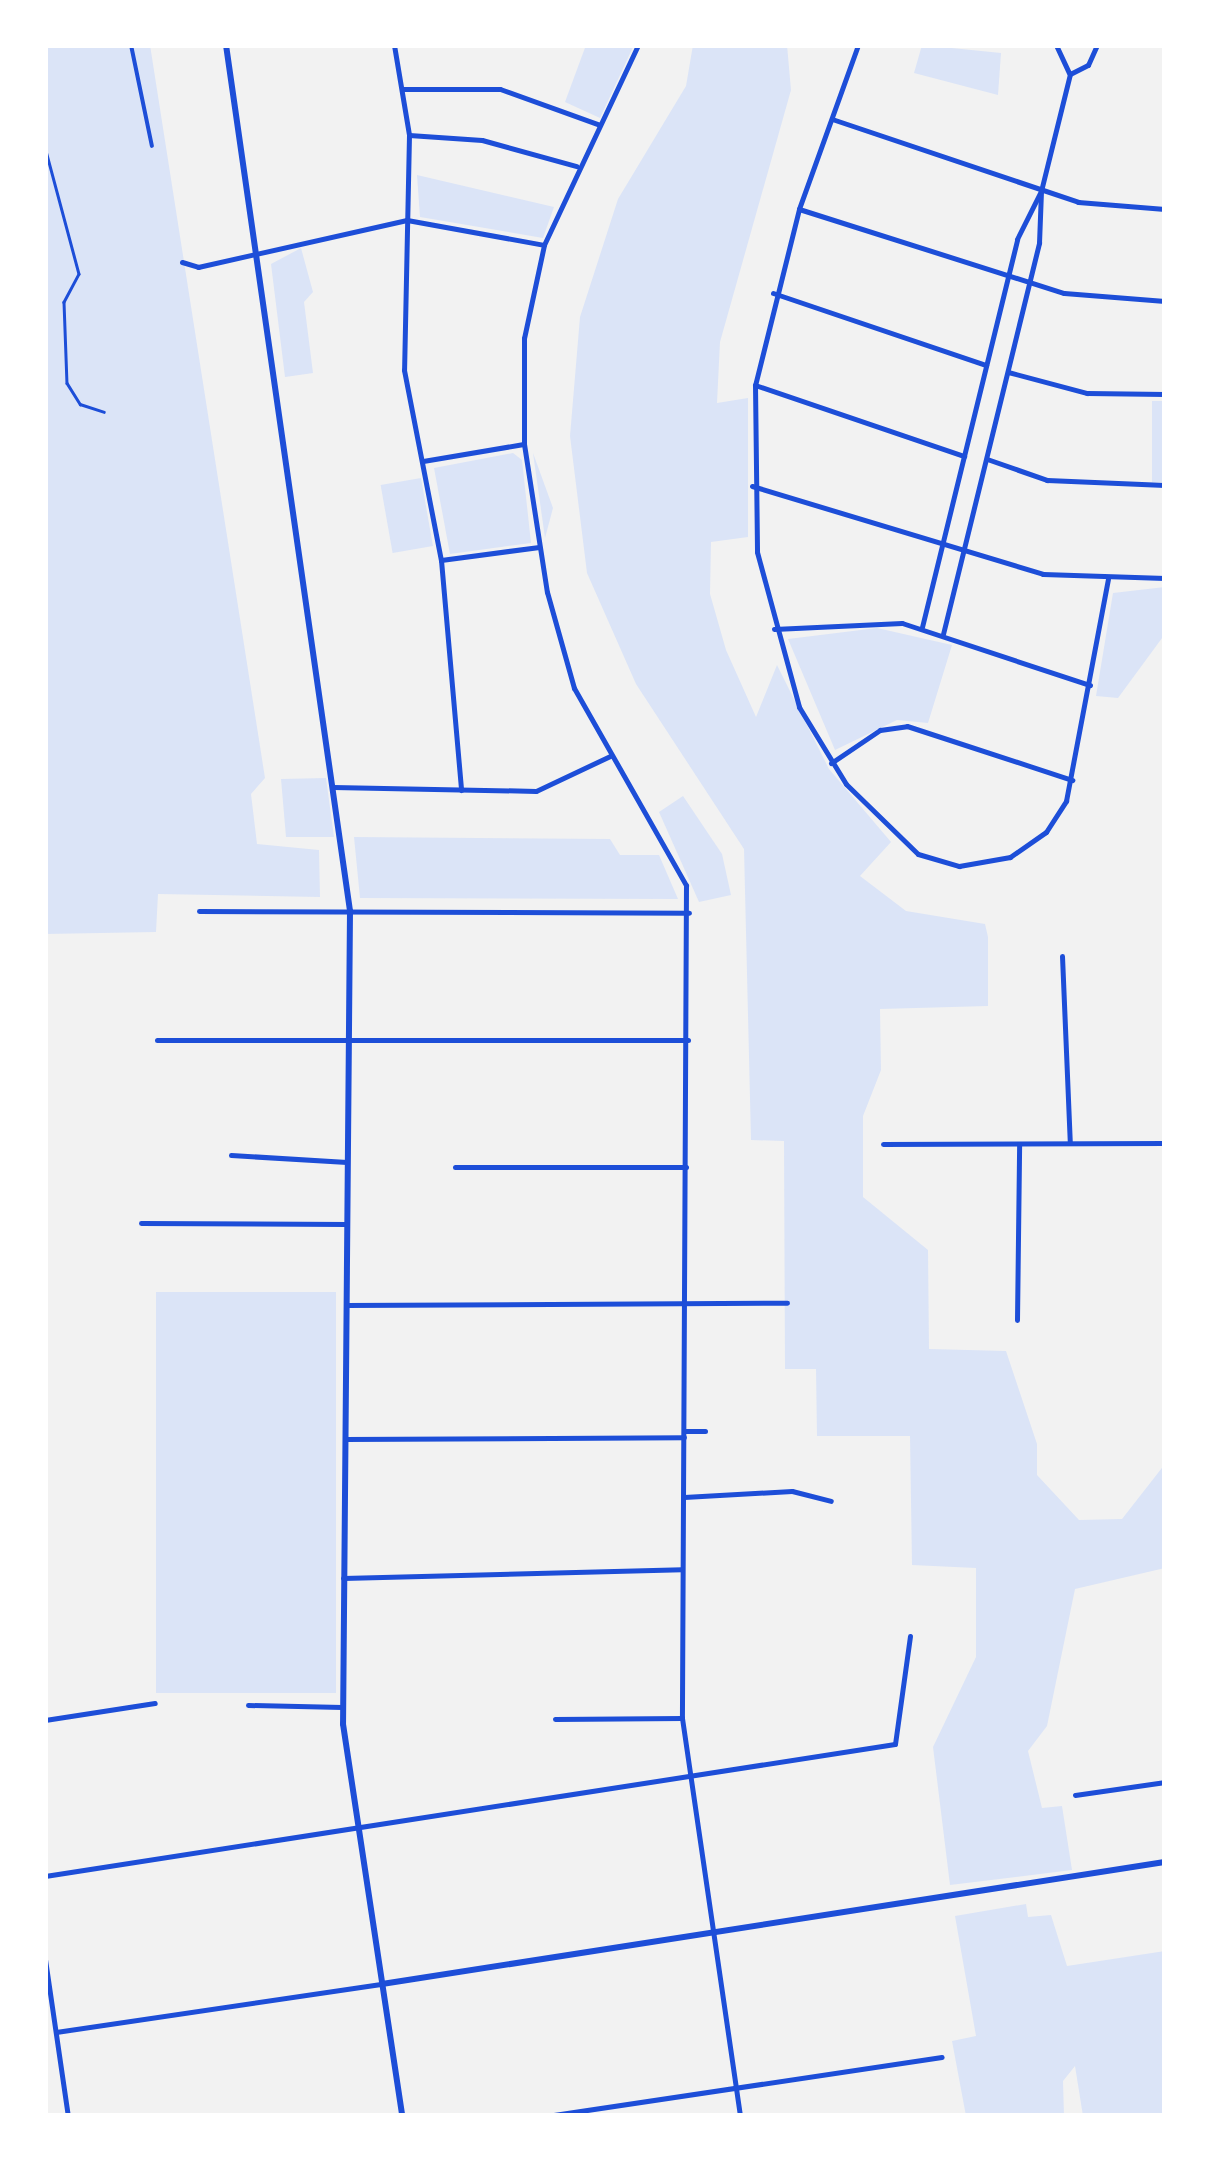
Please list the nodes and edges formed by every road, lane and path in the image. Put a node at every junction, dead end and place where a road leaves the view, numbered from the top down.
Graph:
1 (130, 45) edge
2 (226, 45) edge
3 (394, 45) edge
4 (638, 45) edge
5 (858, 45) edge
6 (1056, 45) edge
7 (1097, 45) edge
8 (1070, 74) junction
9 (404, 90) junction
10 (832, 120) junction
11 (600, 125) junction
12 (409, 136) junction
13 (152, 146) dead end
14 (45, 147) edge
15 (576, 166) junction
16 (1041, 190) junction
17 (798, 209) junction
18 (1165, 209) edge
19 (407, 220) junction
20 (544, 245) junction
21 (258, 252) junction
22 (182, 262) dead end
23 (1008, 277) junction
24 (1030, 284) junction
25 (773, 293) junction
26 (1165, 301) edge
27 (986, 365) junction
28 (1008, 372) junction
29 (755, 385) junction
30 (1165, 394) edge
31 (104, 412) dead end
32 (524, 444) junction
33 (964, 456) junction
34 (987, 460) junction
35 (424, 461) junction
36 (752, 486) junction
37 (1165, 486) edge
38 (943, 541) junction
39 (539, 547) junction
40 (964, 547) junction
41 (441, 560) junction
42 (1165, 578) edge
43 (1108, 579) junction
44 (774, 628) junction
45 (922, 628) junction
46 (943, 634) junction
47 (1090, 685) junction
48 (611, 755) junction
49 (830, 763) junction
50 (1072, 780) junction
51 (333, 788) junction
52 (461, 790) junction
53 (200, 911) dead end
54 (350, 912) junction
55 (689, 912) junction
56 (1062, 956) dead end
57 (157, 1040) dead end
58 (349, 1040) junction
59 (688, 1040) junction
60 (1165, 1143) edge
61 (883, 1144) dead end
62 (1018, 1144) junction
63 (1070, 1144) junction
64 (231, 1155) dead end
65 (348, 1162) junction
66 (686, 1167) junction
67 (455, 1168) dead end
68 (141, 1223) dead end
69 (347, 1224) junction
70 (787, 1303) dead end
71 (346, 1305) junction
72 (685, 1306) junction
73 (1018, 1320) dead end
74 (705, 1431) dead end
75 (684, 1434) junction
76 (345, 1438) junction
77 (684, 1497) junction
78 (831, 1501) dead end
79 (682, 1569) junction
80 (344, 1578) junction
81 (910, 1636) dead end
82 (154, 1703) dead end
83 (248, 1706) dead end
84 (342, 1707) junction
85 (555, 1718) dead end
86 (682, 1718) junction
87 (45, 1720) edge
88 (690, 1776) junction
89 (1165, 1782) edge
90 (1075, 1796) dead end
91 (358, 1827) junction
92 (1165, 1862) edge
93 (45, 1876) edge
94 (715, 1931) junction
95 (45, 1960) edge
96 (382, 1984) junction
97 (56, 2032) junction
98 (942, 2056) dead end
99 (736, 2088) junction
100 (68, 2116) edge
101 (402, 2116) edge
102 (547, 2116) edge
103 (740, 2116) edge

1 - 13 street
2 - 21 street
3 - 9 street
4 - 11 street
5 - 10 street
6 - 8 street
7 - 8 street
8 - 16 street
9 - 11 street
9 - 12 street
10 - 16 street
10 - 17 street
11 - 15 street
12 - 15 street
12 - 19 street
14 - 31 path
15 - 20 street
16 - 18 street
16 - 23 street
16 - 24 street
17 - 23 street
17 - 25 street
19 - 20 street
19 - 21 street
19 - 35 street
20 - 32 street
21 - 22 street
21 - 51 street
23 - 24 street
23 - 27 street
24 - 26 street
24 - 28 street
25 - 27 street
25 - 29 street
27 - 33 street
28 - 30 street
28 - 34 street
29 - 33 street
29 - 36 street
32 - 35 street
32 - 39 street
33 - 38 street
34 - 37 street
34 - 40 street
35 - 41 street
36 - 38 street
36 - 44 street
38 - 40 street
38 - 45 street
39 - 41 street
39 - 48 street
40 - 43 street
40 - 46 street
41 - 52 street
42 - 43 street
43 - 47 street
44 - 45 street
44 - 49 street
45 - 46 street
46 - 47 street
47 - 50 street
48 - 52 street
48 - 55 street
49 - 50 street
49 - 50 street
51 - 52 street
51 - 54 street
53 - 54 street
54 - 55 street
54 - 58 street
55 - 59 street
56 - 63 street
57 - 58 street
58 - 59 street
58 - 65 street
59 - 66 street
60 - 63 street
61 - 62 street
62 - 63 street
62 - 73 street
64 - 65 street
65 - 69 street
66 - 67 street
66 - 72 street
68 - 69 street
69 - 71 street
70 - 72 street
71 - 72 street
71 - 76 street
72 - 75 street
74 - 75 street
75 - 76 street
75 - 77 street
76 - 80 street
77 - 78 street
77 - 79 street
79 - 80 street
79 - 86 street
80 - 84 street
81 - 88 street
82 - 87 street
83 - 84 street
84 - 91 street
85 - 86 street
86 - 88 street
88 - 91 street
88 - 94 street
89 - 90 street
91 - 93 street
91 - 96 street
92 - 94 street
94 - 96 street
94 - 99 street
95 - 97 street
96 - 97 street
96 - 101 street
97 - 100 street
98 - 99 street
99 - 102 street
99 - 103 street

